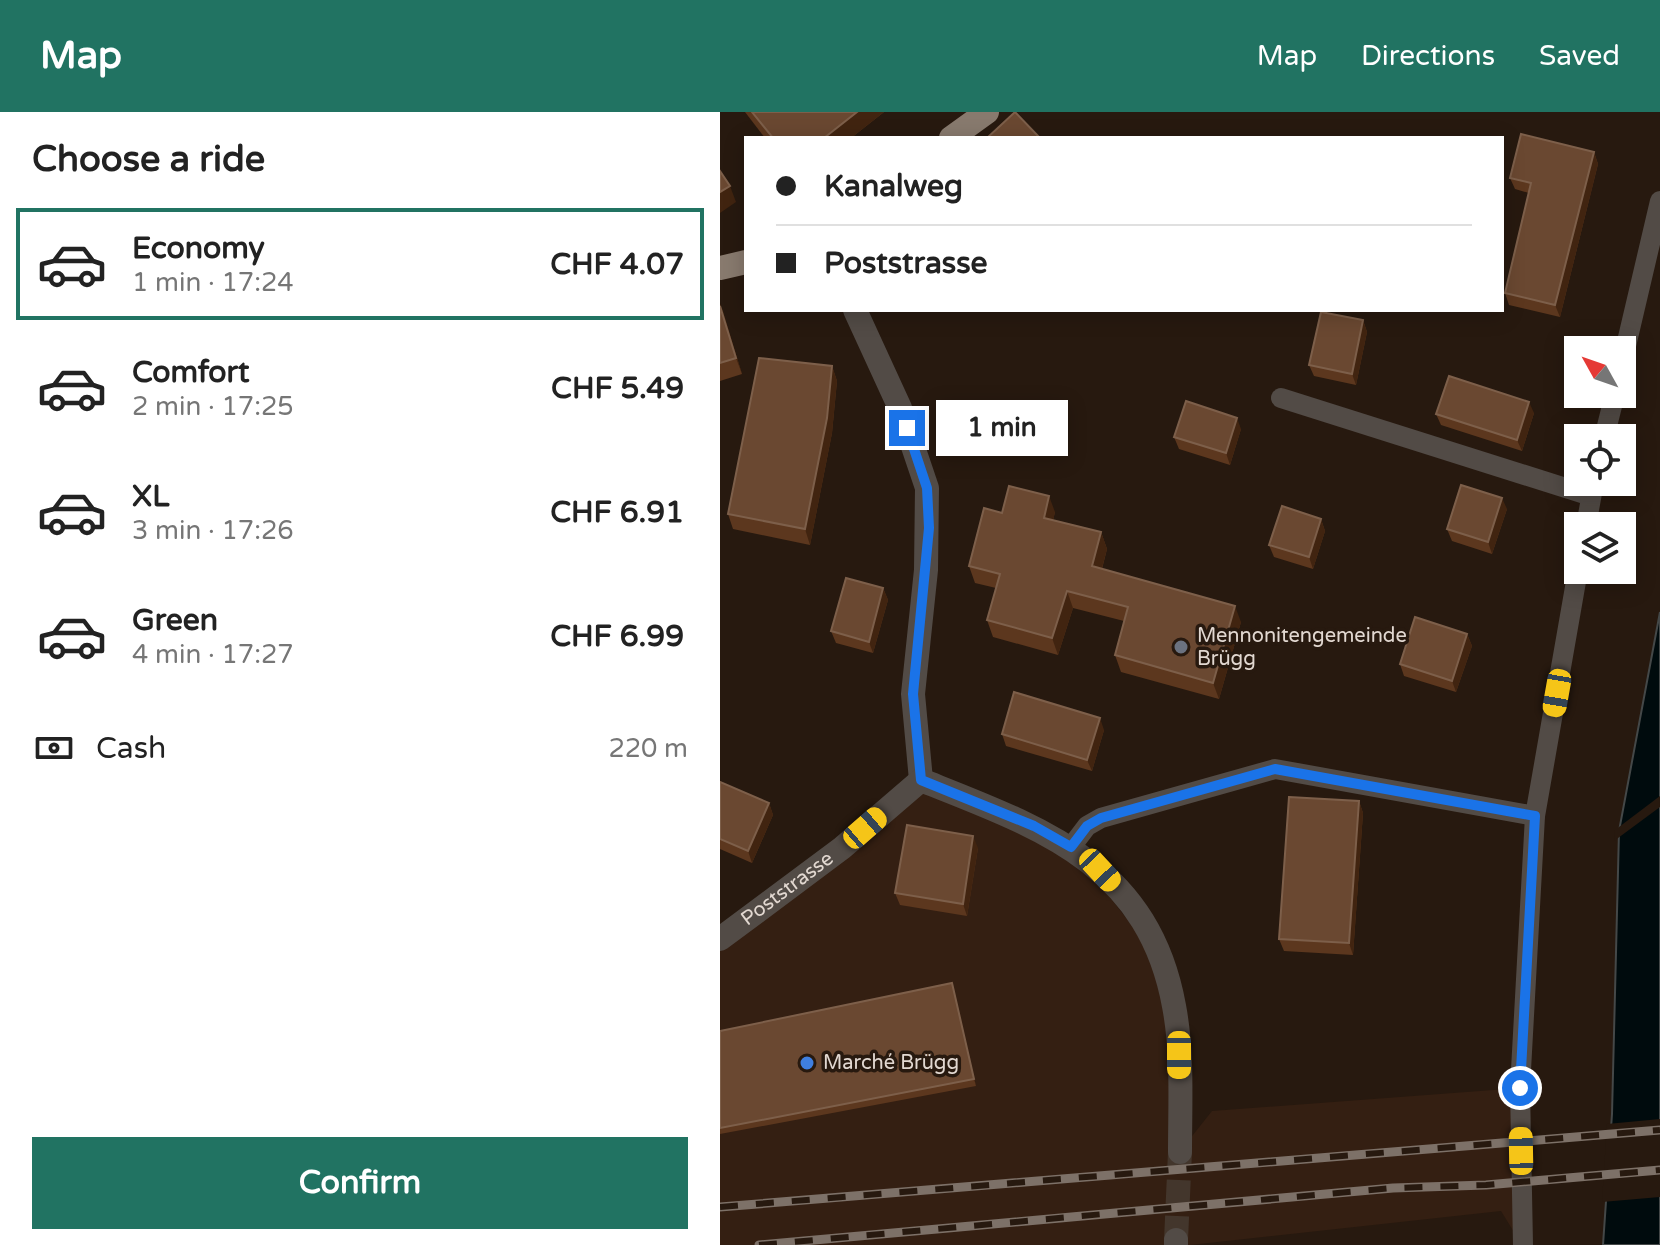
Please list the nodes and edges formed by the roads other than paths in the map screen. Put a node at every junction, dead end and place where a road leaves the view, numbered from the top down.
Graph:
1 (987, 112) edge
2 (954, 136) edge
3 (1660, 201) edge
4 (744, 262) edge
5 (720, 268) edge
6 (856, 312) edge
7 (1628, 336) edge
8 (1281, 398) dead end
9 (1564, 481) edge
10 (1576, 584) edge
11 (921, 780) junction
12 (1535, 816) junction
13 (1071, 847) junction
14 (720, 939) edge
15 (1180, 1152) tunnel mouth
16 (1523, 1245) edge

1 - 2 main road
3 - 7 lane
4 - 5 main road
6 - 11 street
8 - 9 lane
10 - 12 lane
11 - 13 street
11 - 14 street, Poststrasse
12 - 13 lane
12 - 16 lane
13 - 15 street

